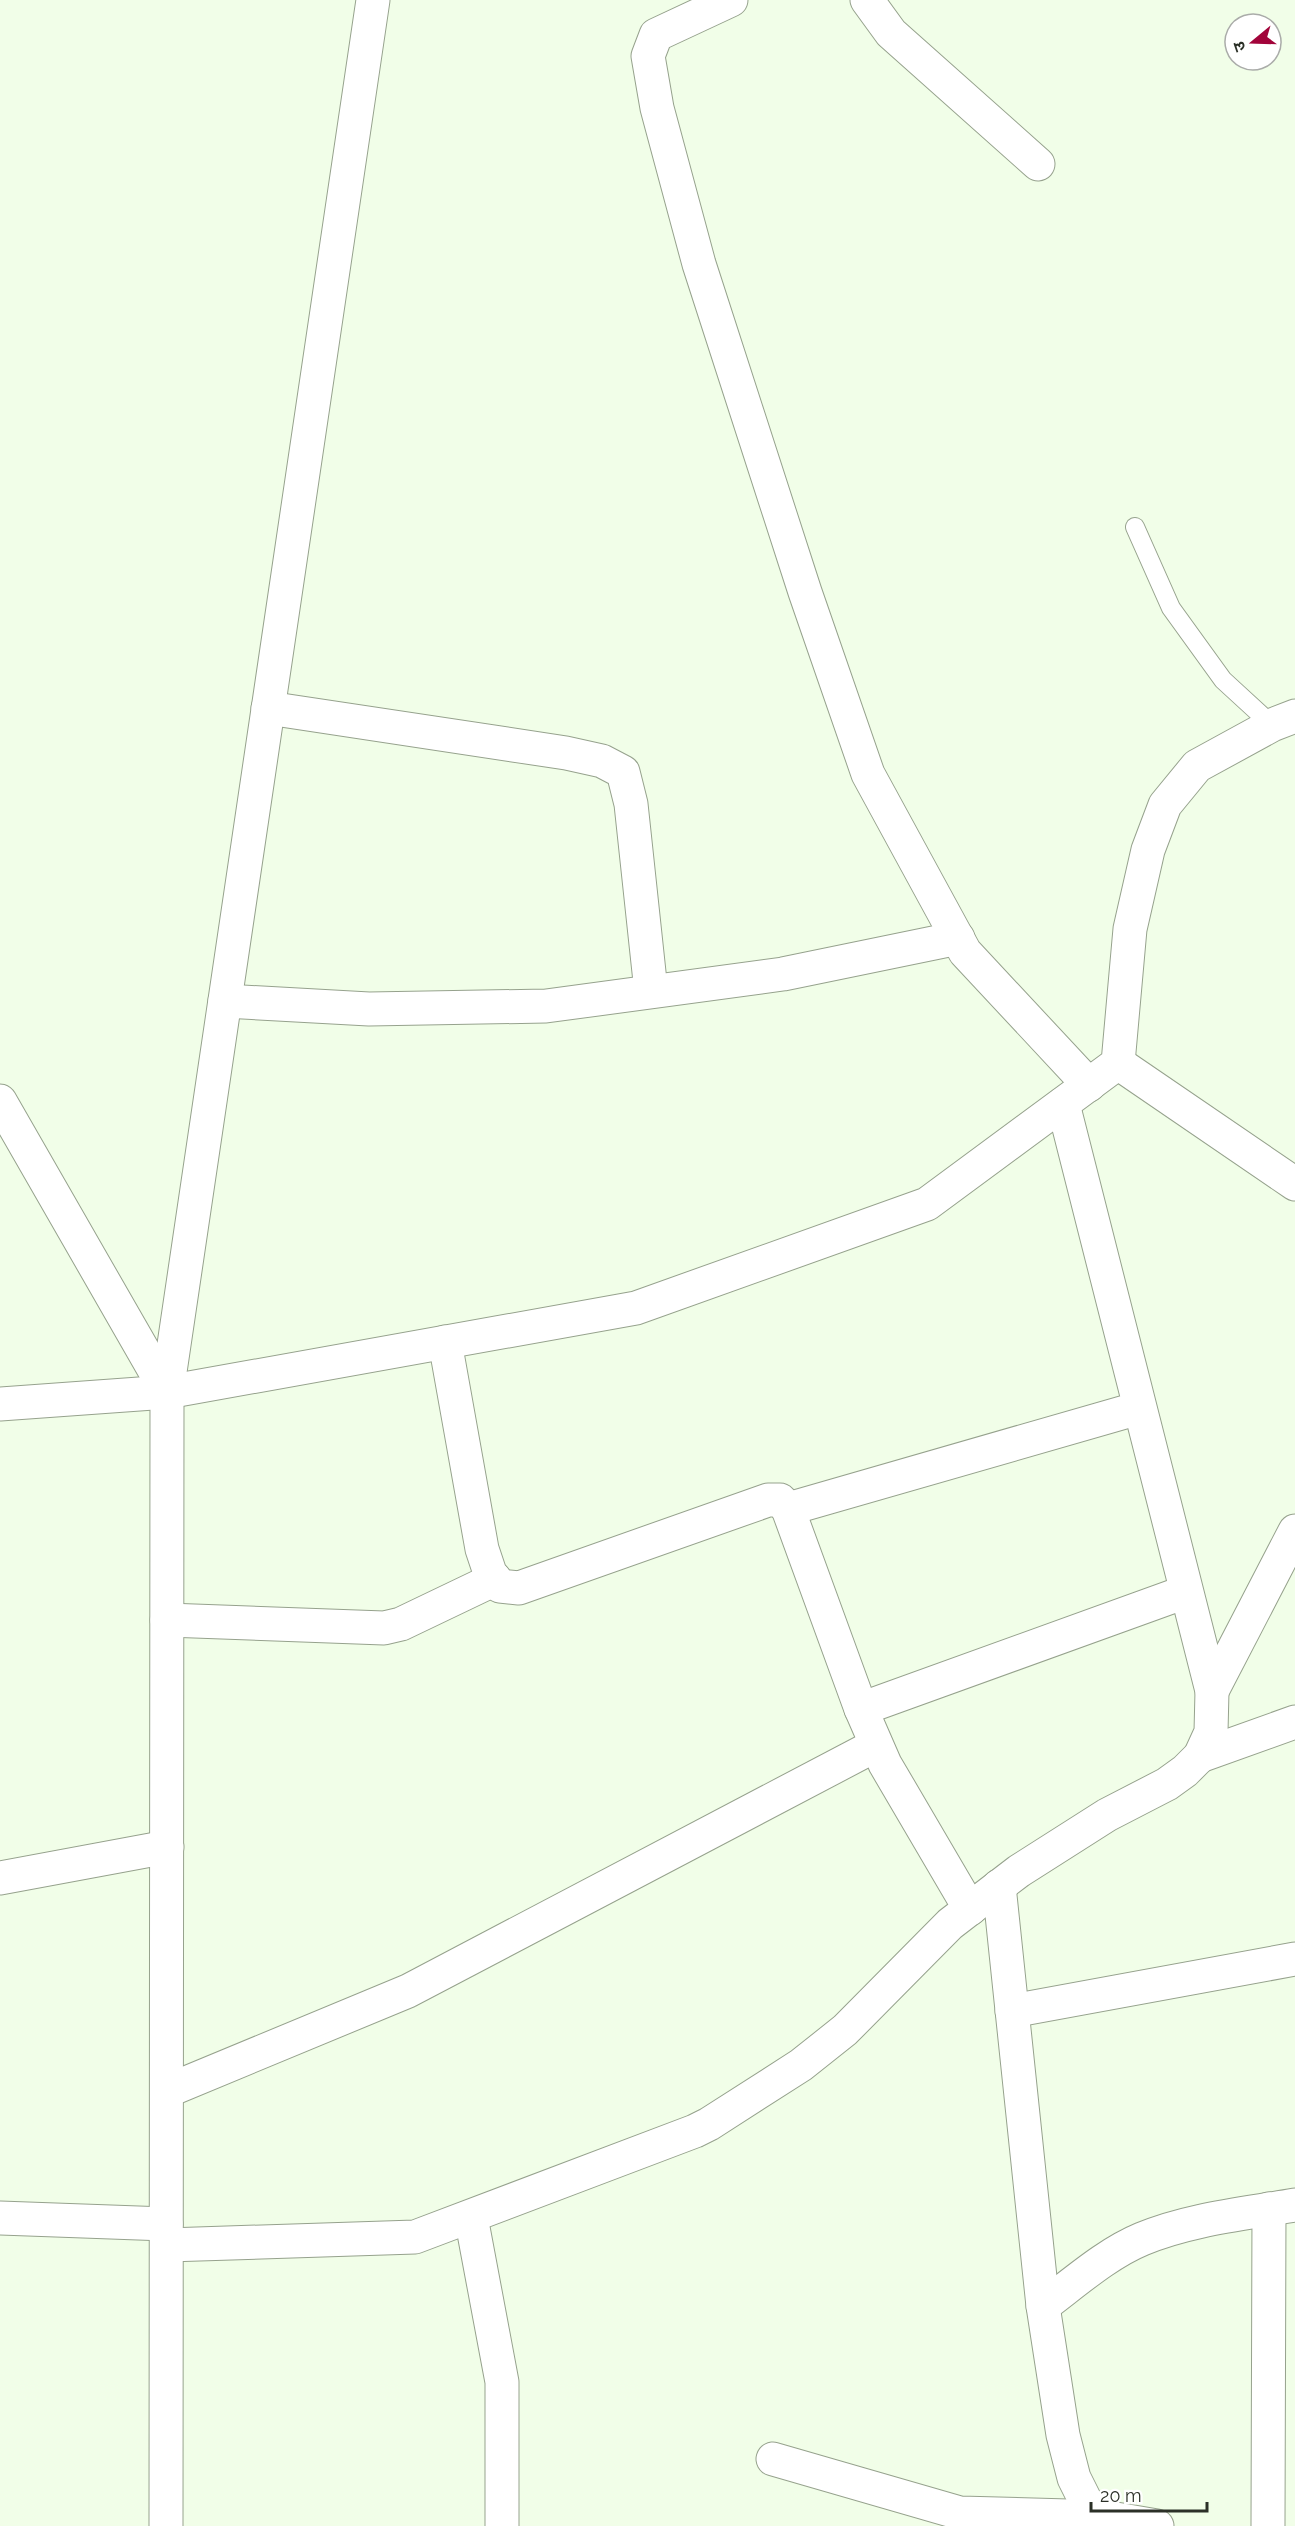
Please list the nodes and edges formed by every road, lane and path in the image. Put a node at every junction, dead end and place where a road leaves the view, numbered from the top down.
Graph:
1 (373, 0) edge
2 (731, 0) edge
3 (867, 0) edge
4 (1038, 164) dead end
5 (1135, 527) dead end
6 (268, 708) junction
7 (1283, 721) edge
8 (958, 938) junction
9 (651, 991) junction
10 (225, 1001) junction
11 (1118, 1063) junction
12 (1089, 1085) junction
13 (0, 1101) edge
14 (1063, 1104) junction
15 (1295, 1184) edge
16 (445, 1342) junction
17 (167, 1392) junction
18 (0, 1404) edge
19 (1139, 1408) junction
20 (788, 1509) junction
21 (1295, 1531) edge
22 (495, 1579) junction
23 (1185, 1592) junction
24 (167, 1620) junction
25 (1212, 1691) junction
26 (861, 1709) junction
27 (1295, 1722) edge
28 (876, 1745) junction
29 (1200, 1756) junction
30 (167, 1847) junction
31 (0, 1878) edge
32 (999, 1886) junction
33 (970, 1909) junction
34 (1295, 1959) edge
35 (1012, 2011) junction
36 (167, 2091) junction
37 (1282, 2207) edge
38 (471, 2217) junction
39 (0, 2218) edge
40 (166, 2234) junction
41 (1042, 2306) junction
42 (773, 2459) dead end
43 (1104, 2517) junction
44 (166, 2526) edge
45 (502, 2526) edge
46 (1157, 2526) edge
47 (1268, 2526) edge

1 - 6 street
2 - 8 street
3 - 4 street
5 - 7 lane
6 - 9 street
6 - 10 street
7 - 11 street
8 - 9 street
8 - 12 street
9 - 10 street
10 - 17 street
11 - 12 street
11 - 15 street
12 - 14 street
13 - 17 street
14 - 16 street
14 - 19 street
16 - 17 street
16 - 22 street
17 - 18 street
17 - 24 street
19 - 20 street
19 - 23 street
20 - 22 street
20 - 26 street
21 - 25 street
22 - 24 street
23 - 25 street
23 - 26 street
24 - 30 street
25 - 29 street
26 - 28 street
27 - 29 street
28 - 33 street
28 - 36 street
29 - 32 street
30 - 31 street
30 - 36 street
32 - 33 street
32 - 35 street
33 - 38 street
34 - 35 street
35 - 41 street
36 - 40 street
37 - 41 street
37 - 47 street
38 - 40 street
38 - 45 street
39 - 40 street
40 - 44 street
41 - 43 street
42 - 43 street
43 - 46 street

